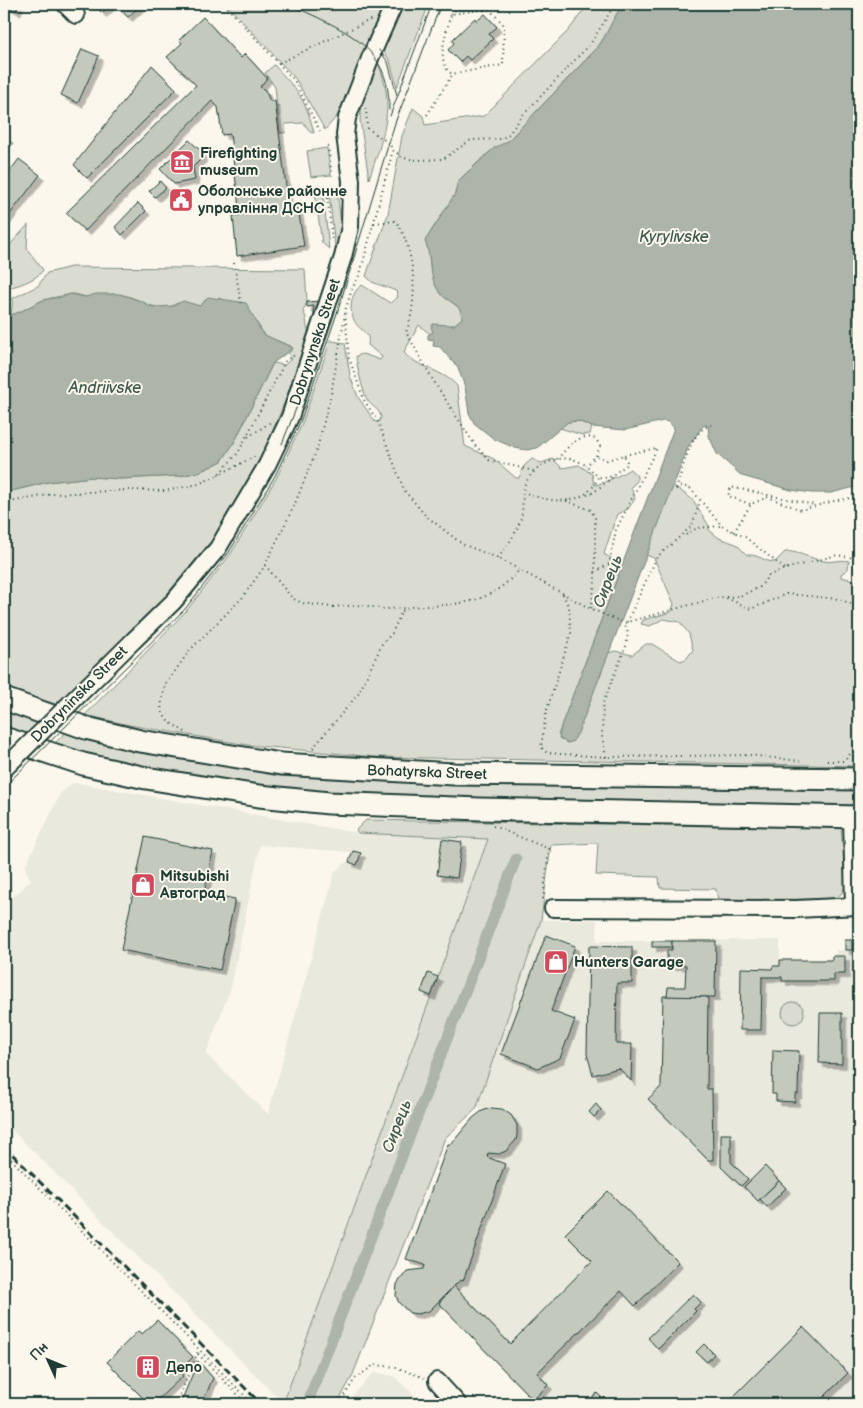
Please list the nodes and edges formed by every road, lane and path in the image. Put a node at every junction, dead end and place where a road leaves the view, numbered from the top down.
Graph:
1 (224, 4) edge
2 (394, 4) edge
3 (461, 4) edge
4 (490, 4) edge
5 (615, 4) edge
6 (484, 10) junction
7 (451, 14) junction
8 (374, 17) dead end
9 (279, 63) junction
10 (452, 74) junction
11 (369, 102) dead end
12 (427, 115) dead end
13 (320, 131) dead end
14 (328, 146) dead end
15 (392, 150) junction
16 (332, 176) dead end
17 (327, 193) dead end
18 (374, 223) junction
19 (332, 239) dead end
20 (234, 263) dead end
21 (241, 303) dead end
22 (345, 311) junction
23 (286, 360) dead end
24 (277, 419) dead end
25 (711, 425) dead end
26 (247, 437) junction
27 (262, 452) dead end
28 (596, 456) junction
29 (624, 456) junction
30 (557, 459) junction
31 (586, 466) junction
32 (534, 471) junction
33 (617, 474) junction
34 (217, 476) junction
35 (598, 477) junction
36 (524, 492) junction
37 (584, 496) junction
38 (859, 497) edge
39 (564, 501) junction
40 (700, 501) junction
41 (4, 503) edge
42 (751, 504) junction
43 (815, 505) junction
44 (722, 526) junction
45 (734, 532) junction
46 (682, 538) junction
47 (498, 558) junction
48 (859, 560) edge
49 (265, 565) junction
50 (785, 569) junction
51 (519, 570) junction
52 (595, 572) junction
53 (859, 583) edge
54 (562, 594) junction
55 (724, 597) junction
56 (410, 607) junction
57 (859, 607) edge
58 (591, 609) junction
59 (627, 622) junction
60 (624, 623) junction
61 (134, 640) joint
62 (4, 700) edge
63 (187, 733) dead end
64 (4, 738) edge
65 (859, 744) edge
66 (313, 748) dead end
67 (606, 757) junction
68 (826, 761) dead end
69 (808, 762) dead end
70 (4, 769) edge
71 (859, 779) edge
72 (856, 816) edge
73 (493, 826) dead end
74 (857, 906) edge
75 (553, 908) joint
76 (4, 1152) edge
77 (200, 1350) junction
78 (198, 1354) junction
79 (436, 1381) joint
80 (176, 1404) edge
81 (247, 1404) edge
82 (254, 1404) edge
83 (339, 1404) edge
84 (458, 1404) edge

1 - 9 path
2 - 61 street, Dobrynynska Street
3 - 7 path
4 - 6 path
5 - 15 path
6 - 7 path
6 - 10 path
7 - 10 path
8 - 9 path
9 - 13 path
10 - 12 path
11 - 15 path
14 - 16 path
15 - 18 path
17 - 19 path
18 - 22 path
18 - 32 path
20 - 21 path
22 - 47 path
22 - 49 path
23 - 26 path
24 - 26 path
25 - 40 path
26 - 34 path
27 - 34 path
28 - 29 path
28 - 30 path
28 - 31 path
29 - 33 path
29 - 52 path
30 - 31 path
30 - 32 path
31 - 35 path
32 - 36 path
33 - 35 path
33 - 37 path
34 - 41 path
35 - 37 path
36 - 39 path
36 - 47 path
37 - 39 path
38 - 43 path
39 - 52 path
40 - 44 path
40 - 46 path
42 - 43 path
42 - 43 path
42 - 45 path
44 - 45 path
44 - 46 path
45 - 50 path
46 - 59 path
47 - 51 path
48 - 50 path
48 - 53 path
49 - 56 path
49 - 63 path
50 - 55 path
51 - 54 path
51 - 56 path
52 - 58 path
54 - 58 path
54 - 67 path
55 - 57 path
55 - 59 path
56 - 66 path
58 - 60 path
59 - 60 path
60 - 67 path
61 - 70 street, Dobryninska Street, bridge
62 - 71 main road, Bohatyrska Street
64 - 72 main road
65 - 68 path
67 - 69 path
72 - 74 street
73 - 75 path
74 - 75 street
76 - 77 path
77 - 78 path
77 - 82 path
78 - 80 path
78 - 81 path
79 - 83 path
79 - 84 street

